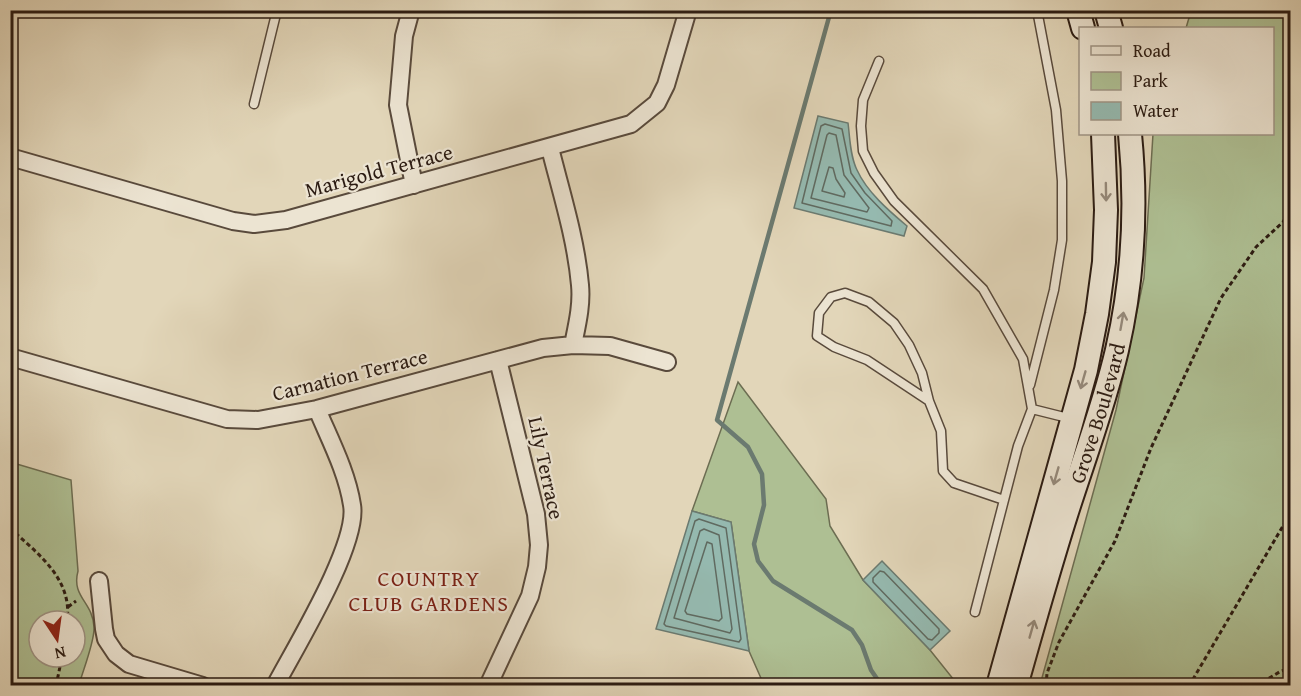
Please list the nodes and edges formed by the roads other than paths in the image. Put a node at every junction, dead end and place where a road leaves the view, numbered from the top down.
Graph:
1 (411, 10) edge
2 (688, 10) edge
3 (1036, 10) edge
4 (1078, 10) edge
5 (1106, 10) edge
6 (277, 11) edge
7 (1083, 27) edge
8 (1111, 27) edge
9 (879, 61) dead end
10 (254, 104) dead end
11 (1103, 135) edge
12 (1130, 135) edge
13 (550, 148) junction
14 (10, 158) edge
15 (414, 185) junction
16 (573, 345) junction
17 (10, 357) edge
18 (498, 360) junction
19 (667, 362) dead end
20 (1029, 388) junction
21 (929, 401) junction
22 (317, 409) junction
23 (1032, 409) junction
24 (1072, 419) junction
25 (1094, 426) junction
26 (1004, 500) junction
27 (99, 581) dead end
28 (975, 612) dead end
29 (203, 686) edge
30 (275, 686) edge
31 (488, 686) edge
32 (998, 686) edge
33 (1016, 686) edge

1 - 15 street
2 - 13 street, Marigold Terrace
3 - 20 lane
4 - 7 street
5 - 8 street
6 - 10 lane
9 - 20 lane
11 -> 24 street, Grove Boulevard
25 -> 12 street, Grove Boulevard
13 - 15 street, Marigold Terrace
13 - 16 street
14 - 15 street, Marigold Terrace
16 - 18 street, Carnation Terrace
16 - 19 street, Carnation Terrace
17 - 22 street, Carnation Terrace
18 - 22 street, Carnation Terrace
18 - 31 street, Lily Terrace
20 - 23 lane
21 - 21 lane
21 - 26 lane
22 - 30 street
23 - 24 lane
23 - 26 lane
24 - 25 street
24 -> 32 street, Grove Boulevard
33 -> 25 street, Grove Boulevard
26 - 28 lane
27 - 29 street

